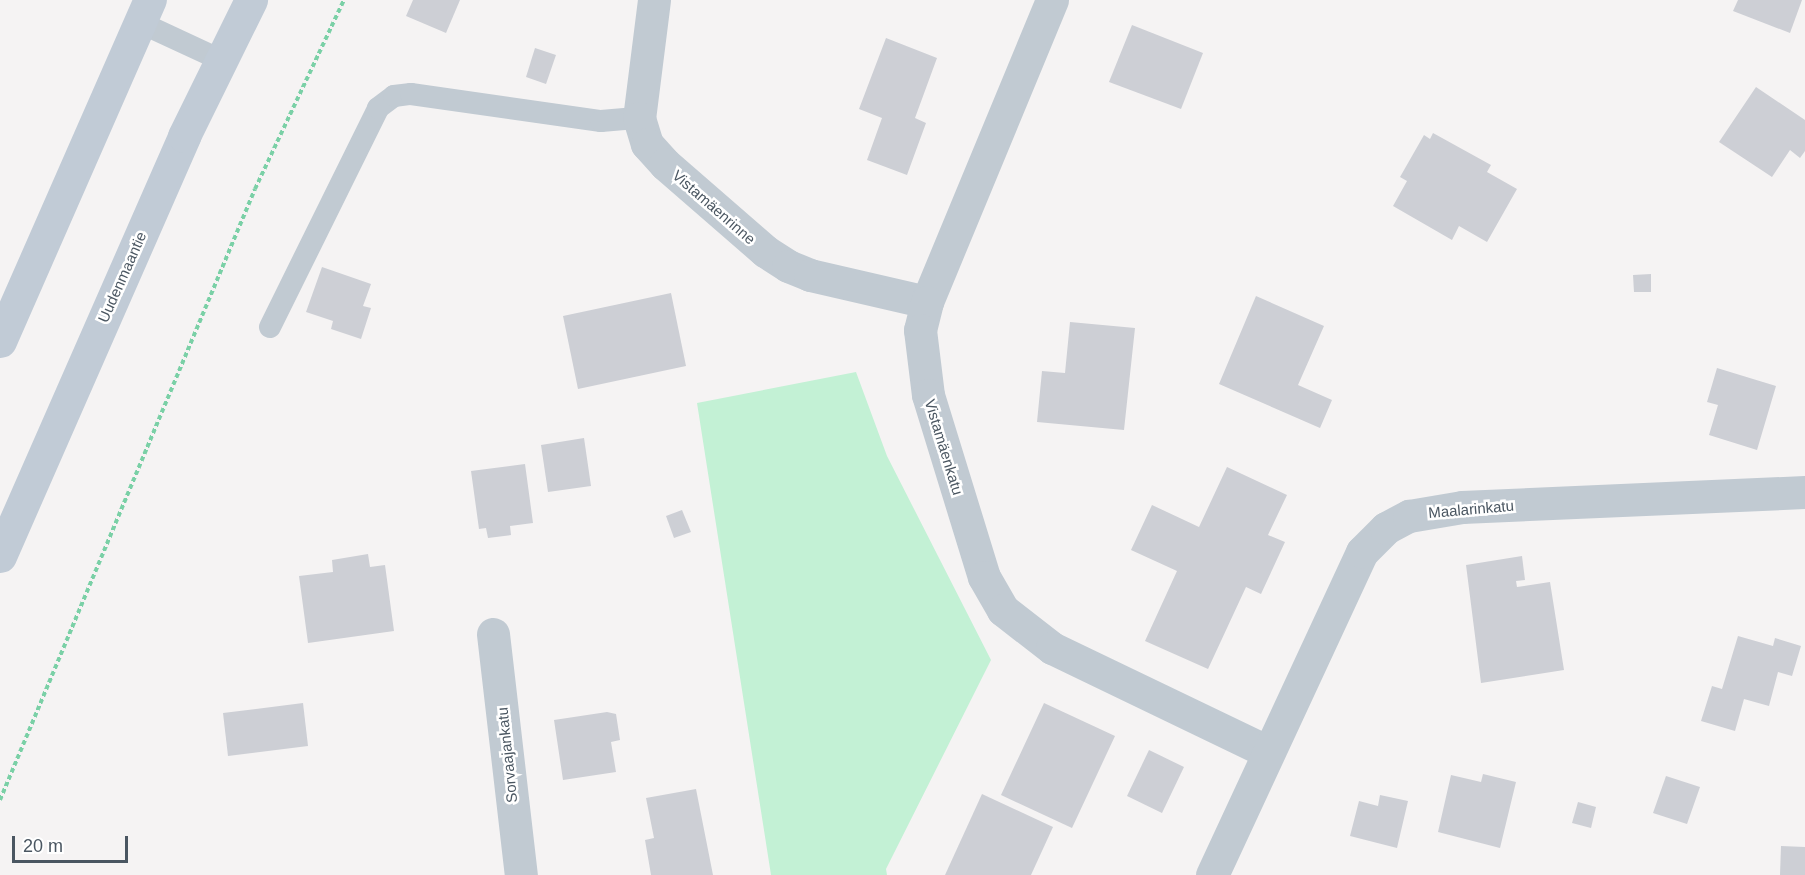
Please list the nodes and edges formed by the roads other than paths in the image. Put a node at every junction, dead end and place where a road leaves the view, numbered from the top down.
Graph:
1 (251, 0) edge
2 (654, 0) edge
3 (1052, 0) edge
4 (145, 11) edge
5 (221, 60) junction
6 (639, 118) junction
7 (927, 302) junction
8 (270, 327) dead end
9 (0, 341) edge
10 (1805, 492) edge
11 (0, 556) edge
12 (493, 634) dead end
13 (1268, 752) junction
14 (521, 875) edge
15 (1212, 875) edge

1 - 5 main road, Uudenmaantie
2 - 6 street, Vistamäenrinne
3 - 7 street, Vistamäenkatu
4 - 5 lane
4 - 9 main road
5 - 11 main road, Uudenmaantie
6 - 7 street, Vistamäenrinne
6 - 8 lane
7 - 13 street, Vistamäenkatu
10 - 13 street, Maalarinkatu
12 - 14 street, Sorvaajankatu
13 - 15 street, Maalarinkatu

